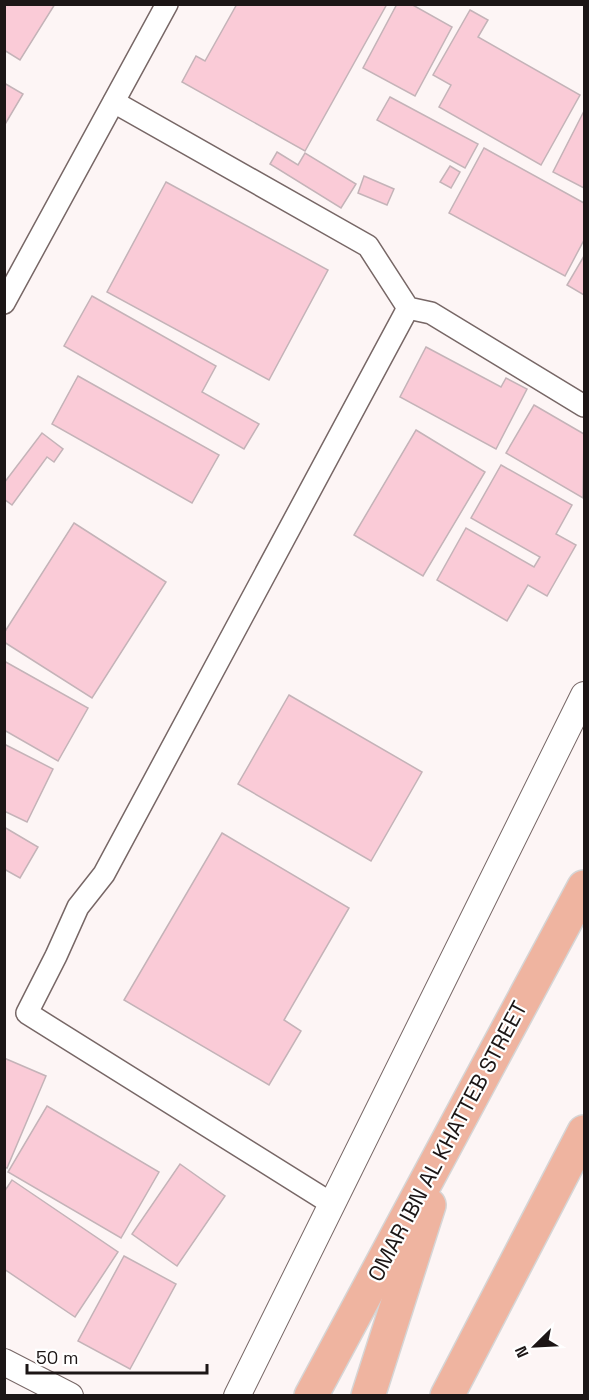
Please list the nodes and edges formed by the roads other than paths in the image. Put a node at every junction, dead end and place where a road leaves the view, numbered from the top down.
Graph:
1 (167, 4) edge
2 (114, 102) junction
3 (4, 303) edge
4 (408, 308) junction
5 (585, 406) edge
6 (585, 695) edge
7 (585, 887) edge
8 (454, 1126) junction
9 (585, 1132) edge
10 (332, 1204) junction
11 (4, 1362) edge
12 (70, 1395) edge
13 (237, 1395) edge
14 (311, 1395) edge
15 (368, 1395) edge
16 (447, 1395) edge

1 - 2 street
2 - 3 street
2 - 4 street
4 - 5 street
4 - 10 street
6 - 10 street
7 - 8 main road, OMAR IBN AL KHATTEB STREET
8 - 14 main road, OMAR IBN AL KHATTEB STREET
8 - 15 main road
9 - 16 main road
10 - 13 street
11 - 12 street

